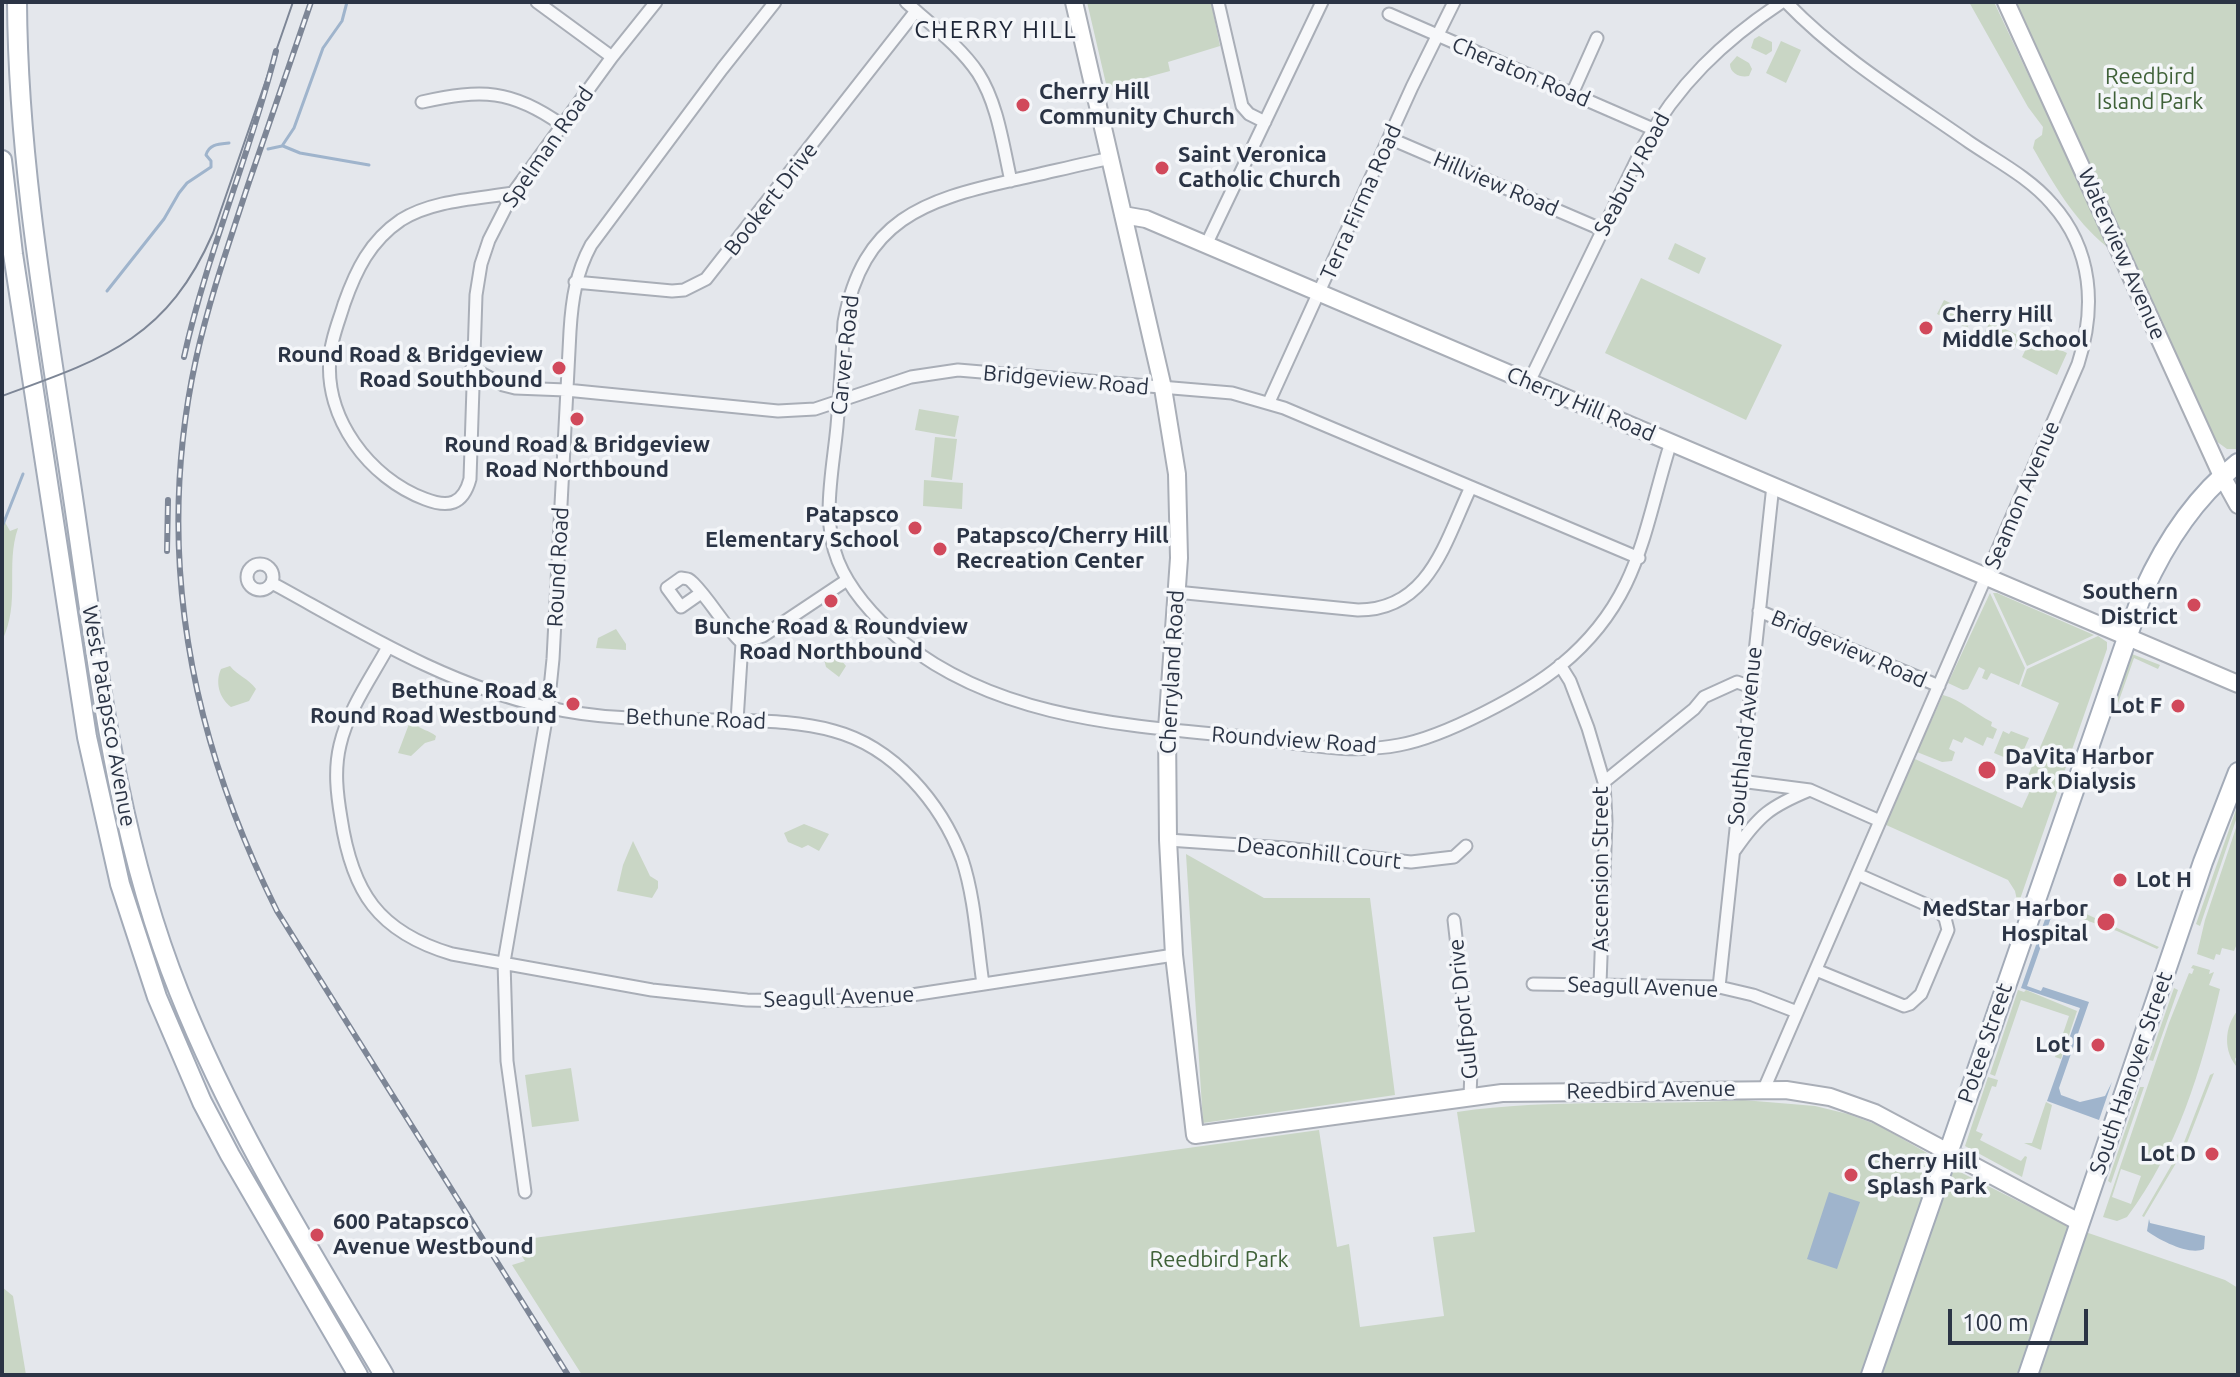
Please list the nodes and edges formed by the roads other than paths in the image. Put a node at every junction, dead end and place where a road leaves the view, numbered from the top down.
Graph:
1 (17, 2) edge
2 (537, 2) edge
3 (656, 2) edge
4 (775, 2) edge
5 (906, 2) edge
6 (1074, 2) edge
7 (1218, 2) edge
8 (1322, 2) edge
9 (1454, 2) edge
10 (1784, 2) edge
11 (2006, 2) edge
12 (916, 11) junction
13 (1389, 14) dead end
14 (1438, 36) junction
15 (1597, 38) dead end
16 (612, 57) junction
17 (1572, 94) junction
18 (422, 102) dead end
19 (1265, 122) junction
20 (562, 125) junction
21 (1653, 129) junction
22 (1389, 138) junction
23 (1111, 158) junction
24 (2, 160) edge
25 (27, 180) junction
26 (1011, 181) junction
27 (513, 193) junction
28 (8, 214) junction
29 (1123, 215) junction
30 (1603, 230) junction
31 (1206, 245) junction
32 (575, 282) junction
33 (1320, 293) junction
34 (43, 300) junction
35 (472, 368) junction
36 (1529, 382) junction
37 (1163, 388) junction
38 (566, 390) junction
39 (839, 402) junction
40 (1269, 402) junction
41 (1671, 442) junction
42 (2238, 463) edge
43 (2222, 476) junction
44 (1773, 485) junction
45 (1470, 489) junction
46 (2238, 505) edge
47 (1639, 558) junction
48 (1986, 576) junction
49 (847, 580) junction
50 (272, 583) dead end
51 (1176, 592) junction
52 (701, 593) dead end
53 (1759, 611) junction
54 (2126, 636) junction
55 (742, 643) junction
56 (388, 647) junction
57 (1560, 665) junction
58 (2238, 684) edge
59 (1939, 686) junction
60 (1751, 687) junction
61 (548, 708) junction
62 (737, 721) junction
63 (1167, 729) junction
64 (2238, 772) edge
65 (1740, 781) junction
66 (1604, 782) junction
67 (1810, 790) junction
68 (1880, 821) junction
69 (1168, 840) junction
70 (1466, 846) dead end
71 (1732, 854) junction
72 (1857, 874) junction
73 (1454, 920) dead end
74 (1174, 955) junction
75 (504, 962) junction
76 (1816, 970) junction
77 (983, 984) junction
78 (1533, 984) dead end
79 (1600, 984) junction
80 (1719, 987) junction
81 (1797, 1012) junction
82 (1764, 1089) junction
83 (1470, 1097) junction
84 (1195, 1135) joint
85 (1947, 1151) junction
86 (525, 1192) dead end
87 (2079, 1222) junction
88 (358, 1375) edge
89 (384, 1375) edge
90 (1871, 1375) edge
91 (2028, 1375) edge

1 - 25 main road, West Patapsco Avenue
2 - 16 street
3 - 16 street, Spelman Road
4 - 32 street, Round Road
5 - 12 street
6 - 23 street
7 - 19 street
8 - 19 street
9 - 14 street, Terra Firma Road
10 - 21 street, Seabury Road
10 - 48 street, Seamon Avenue
11 - 43 street, Waterview Avenue
12 - 26 street
12 - 32 street, Bookert Drive
13 - 14 street, Cheraton Road
14 - 17 street, Cheraton Road
14 - 22 street, Terra Firma Road
15 - 17 street
16 - 20 street, Spelman Road
17 - 21 street, Cheraton Road
18 - 20 street
19 - 31 street
20 - 27 street, Spelman Road
21 - 30 street, Seabury Road
22 - 30 street, Hillview Road
22 - 33 street, Terra Firma Road
23 - 26 street, Carver Road
23 - 29 street
24 - 28 main road, West Patapsco Avenue
25 - 28 main road
25 - 34 main road, West Patapsco Avenue
26 - 39 street, Carver Road
27 - 35 street, Spelman Road
27 - 35 street, Spelman Road
28 - 34 main road
28 - 88 main road, West Patapsco Avenue
29 - 31 street, Cherry Hill Road
29 - 37 street, Cherryland Road
30 - 36 street, Seabury Road
31 - 33 street, Cherry Hill Road
32 - 38 street, Round Road
33 - 36 street, Cherry Hill Road
33 - 40 street, Terra Firma Road
34 - 89 main road, West Patapsco Avenue
35 - 38 street, Bridgeview Road
36 - 41 street, Cherry Hill Road
37 - 39 street, Bridgeview Road
37 - 40 street, Bridgeview Road
37 - 51 street, Cherryland Road
38 - 39 street, Bridgeview Road
38 - 61 street, Round Road
39 - 49 street, Carver Road
40 - 45 street, Bridgeview Road
41 - 44 street, Cherry Hill Road
41 - 47 street, Roundview Road
42 - 43 main road, Potee Street
43 - 46 street, Waterview Avenue
43 - 54 main road, Potee Street
44 - 48 street, Cherry Hill Road
44 - 53 street, Southland Avenue
45 - 47 street, Bridgeview Road
45 - 51 street
47 - 57 street, Roundview Road
48 - 54 street, Cherry Hill Road
48 - 59 street, Seamon Avenue
49 - 55 street
49 - 63 street, Roundview Road
50 - 56 street, Bethune Road
51 - 63 street, Cherryland Road
52 - 55 street
53 - 59 street, Bridgeview Road
53 - 60 street, Southland Avenue
54 - 58 street, Cherry Hill Road
54 - 85 main road, Potee Street
55 - 62 street
56 - 61 street, Bethune Road
56 - 75 street
57 - 63 street, Roundview Road
57 - 66 street, Ascension Street
59 - 68 street, Seamon Avenue
60 - 65 street, Southland Avenue
60 - 66 street
61 - 62 street, Bethune Road
61 - 75 street, Round Road
62 - 77 street, Bethune Road
63 - 69 street, Cherryland Road
64 - 87 main road, South Hanover Street
65 - 67 street
65 - 71 street, Southland Avenue
66 - 79 street, Ascension Street
67 - 68 street
67 - 71 street
68 - 72 street, Seamon Avenue
69 - 70 street, Deaconhill Court
69 - 74 street, Cherryland Road
71 - 80 street, Southland Avenue
72 - 76 street, Seamon Avenue
72 - 76 street
73 - 83 street, Gulfport Drive
74 - 77 street, Seagull Avenue
74 - 84 street, Cherryland Road
75 - 77 street, Seagull Avenue
75 - 86 street, Round Road
76 - 81 street, Seamon Avenue
78 - 79 street, Seagull Avenue
79 - 80 street, Seagull Avenue
80 - 81 street, Seagull Avenue
81 - 82 street, Seamon Avenue
82 - 83 street, Reedbird Avenue
82 - 85 street, Reedbird Avenue
83 - 84 street, Reedbird Avenue
85 - 87 street, Reedbird Avenue
85 - 90 main road, Potee Street
87 - 91 main road, South Hanover Street

